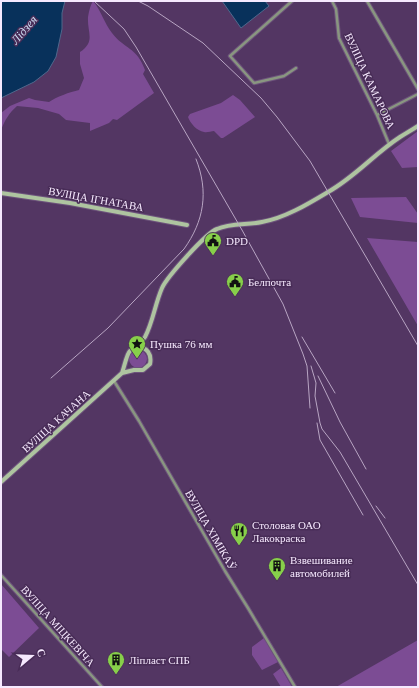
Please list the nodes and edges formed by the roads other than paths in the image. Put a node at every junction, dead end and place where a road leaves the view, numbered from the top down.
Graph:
1 (292, 1) edge
2 (332, 1) edge
3 (367, 1) edge
4 (296, 68) dead end
5 (418, 89) edge
6 (418, 94) edge
7 (377, 115) junction
8 (418, 126) edge
9 (390, 145) junction
10 (1, 192) edge
11 (187, 225) dead end
12 (146, 335) junction
13 (134, 347) junction
14 (145, 348) junction
15 (127, 361) junction
16 (134, 370) junction
17 (122, 373) junction
18 (114, 381) junction
19 (1, 482) edge
20 (1, 575) edge
21 (102, 687) edge
22 (295, 687) edge

1 - 4 street
2 - 7 street, ВУЛІЦА КАМАРОВА
3 - 5 street
6 - 7 street
7 - 9 street, ВУЛІЦА КАМАРОВА
8 - 9 main road, ВУЛІЦА КАЧАНА
9 - 12 main road, ВУЛІЦА КАЧАНА
10 - 11 main road, ВУЛІЦА ІГНАТАВА
12 - 13 main road, ВУЛІЦА КАЧАНА
12 - 14 main road, ВУЛІЦА КАЧАНА
13 - 14 main road
13 - 15 main road, ВУЛІЦА КАЧАНА
14 - 16 main road, ВУЛІЦА КАЧАНА
15 - 16 main road
15 - 17 main road, ВУЛІЦА КАЧАНА
16 - 17 main road, ВУЛІЦА КАЧАНА
17 - 18 main road, ВУЛІЦА КАЧАНА
18 - 19 main road, ВУЛІЦА КАЧАНА
18 - 22 street, ВУЛІЦА ХІМІКАЎ
20 - 21 street, ВУЛІЦА МІЦКЕВІЧА

